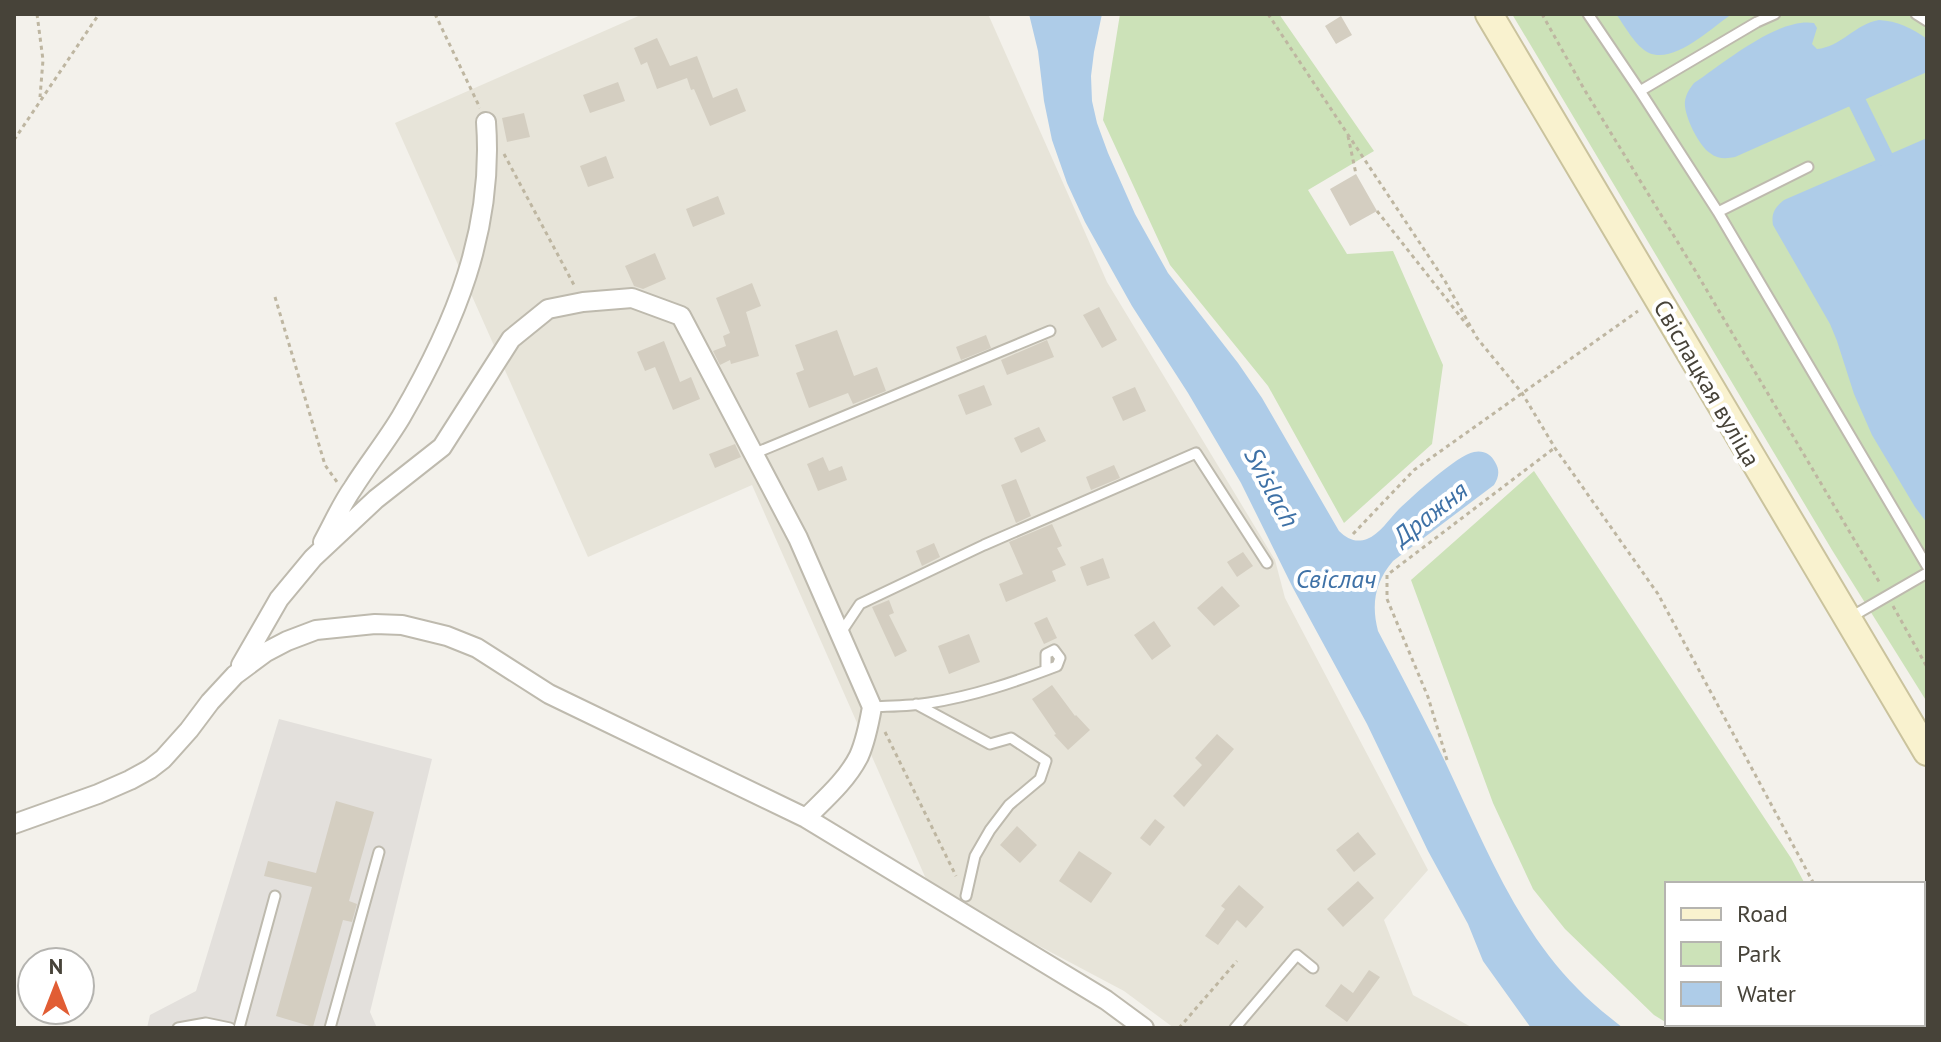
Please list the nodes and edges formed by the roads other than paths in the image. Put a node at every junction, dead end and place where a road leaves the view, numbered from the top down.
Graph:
1 (1489, 14) edge
2 (1588, 14) edge
3 (1775, 14) edge
4 (1916, 14) edge
5 (1927, 21) edge
6 (1640, 91) junction
7 (486, 122) road end
8 (1808, 167) dead end
9 (1718, 212) junction
10 (1050, 331) dead end
11 (753, 454) junction
12 (313, 558) junction
13 (1267, 563) dead end
14 (1927, 566) edge
15 (1927, 573) edge
16 (1848, 619) junction
17 (840, 634) junction
18 (1046, 670) dead end
19 (235, 675) junction
20 (916, 704) junction
21 (872, 707) junction
22 (1927, 752) edge
23 (806, 818) junction
24 (14, 824) edge
25 (379, 852) dead end
26 (275, 896) dead end
27 (966, 896) road end
28 (1313, 968) dead end
29 (178, 1028) edge
30 (230, 1028) edge
31 (239, 1028) edge
32 (330, 1028) edge
33 (1144, 1028) edge
34 (1235, 1028) edge

1 - 16 main road, Свіслацкая вуліца
2 - 6 lane
3 - 6 lane
4 - 5 lane
6 - 9 lane
7 - 12 street
8 - 9 lane
9 - 14 lane
10 - 11 lane
11 - 12 street
11 - 17 street
12 - 19 street
13 - 17 lane
15 - 16 lane
16 - 22 main road, Свіслацкая вуліца
17 - 21 street
18 - 20 lane
19 - 23 street
19 - 24 street
20 - 21 lane
20 - 27 lane
21 - 23 street
23 - 33 street
25 - 32 lane
26 - 31 lane
28 - 34 lane
29 - 30 lane

